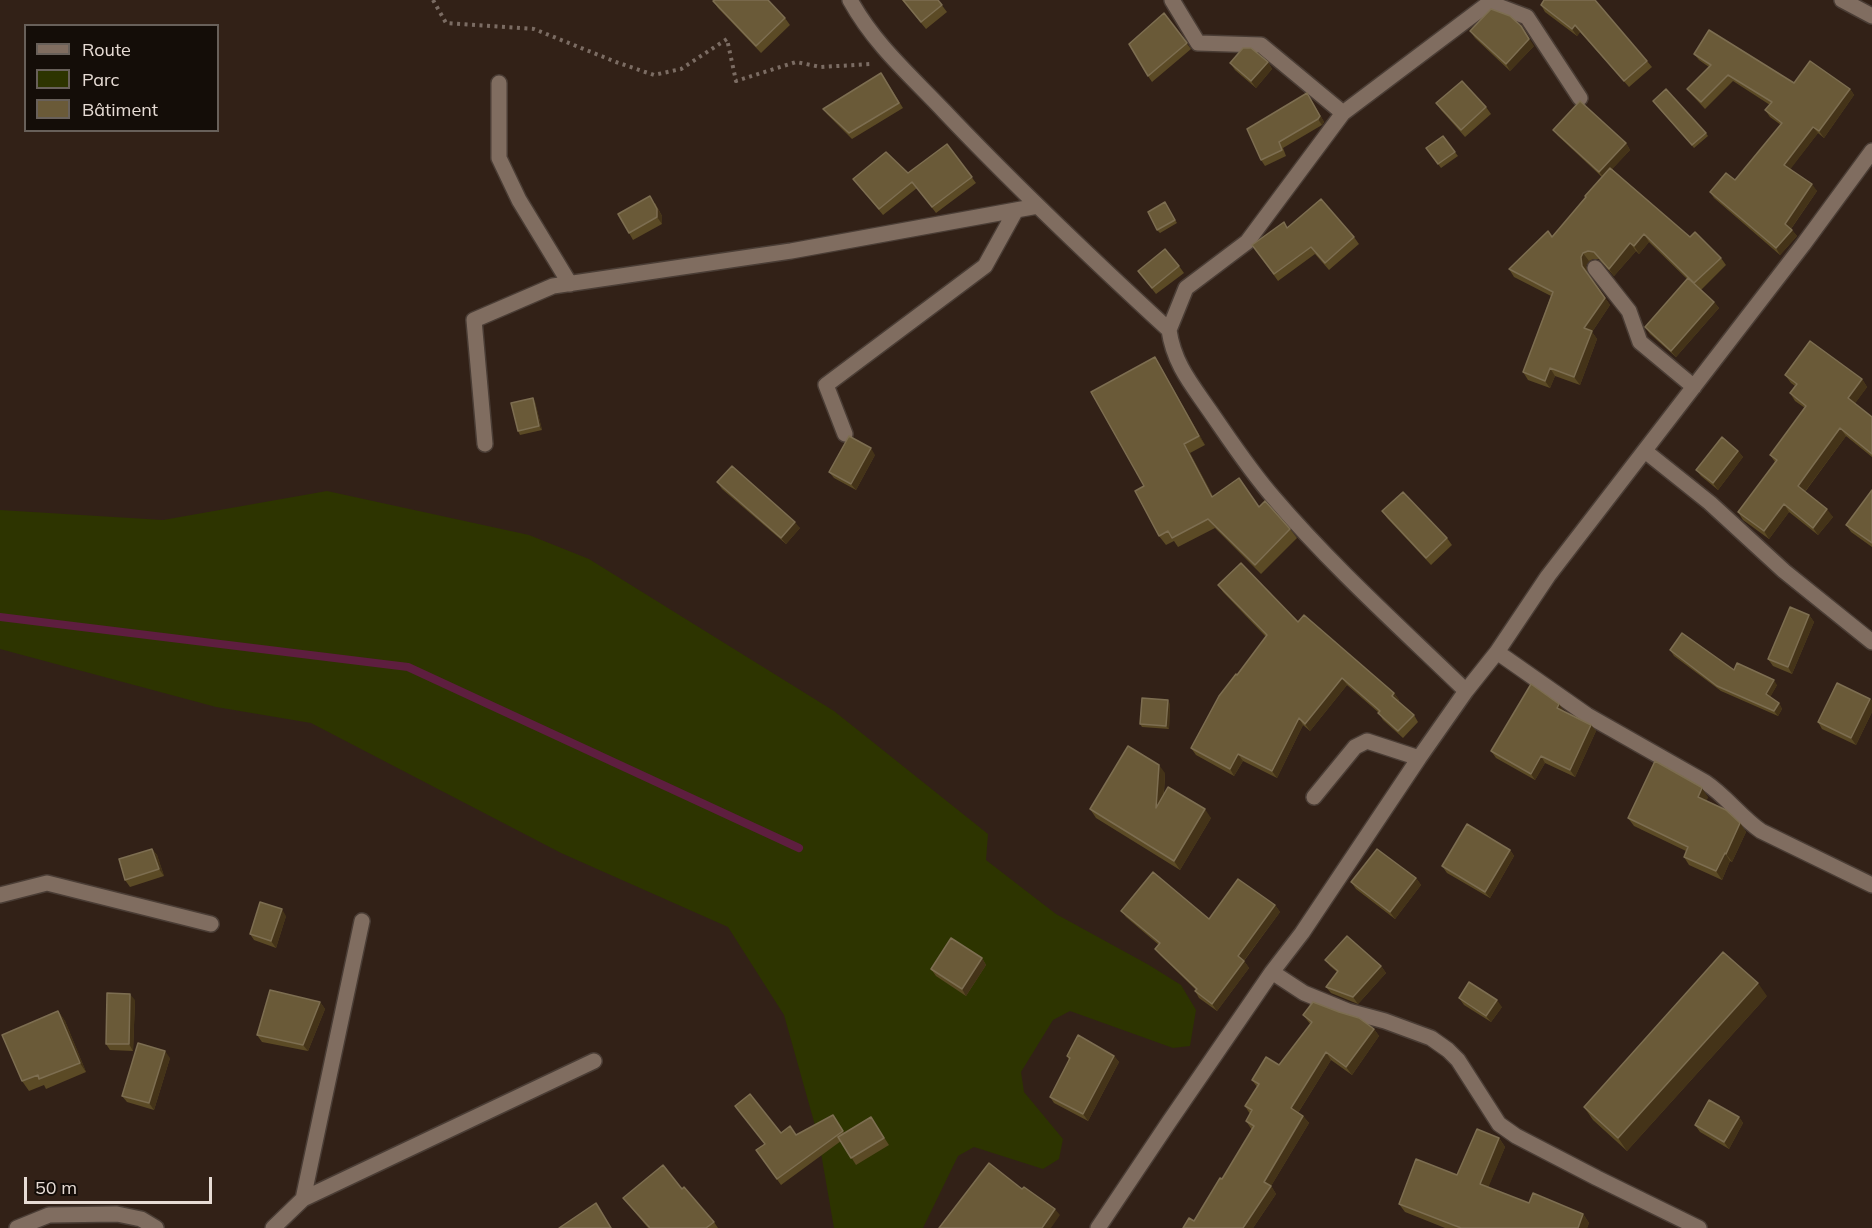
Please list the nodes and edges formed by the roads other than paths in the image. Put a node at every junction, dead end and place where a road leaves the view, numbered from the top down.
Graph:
1 (850, 0) edge
2 (1172, 0) edge
3 (1842, 0) edge
4 (1492, 2) edge
5 (1872, 16) edge
6 (499, 83) dead end
7 (1580, 98) dead end
8 (1343, 113) junction
9 (1872, 151) edge
10 (1038, 206) junction
11 (1016, 210) junction
12 (1595, 268) edge
13 (570, 284) junction
14 (1169, 330) junction
15 (1694, 387) junction
16 (845, 434) dead end
17 (486, 444) dead end
18 (1645, 451) junction
19 (1872, 642) edge
20 (1497, 652) junction
21 (1466, 691) junction
22 (1419, 758) junction
23 (1314, 797) dead end
24 (1872, 885) edge
25 (0, 895) edge
26 (362, 921) dead end
27 (211, 924) dead end
28 (1272, 972) junction
29 (594, 1061) dead end
30 (303, 1199) junction
31 (17, 1228) edge
32 (156, 1228) edge
33 (273, 1228) edge
34 (1098, 1228) edge
35 (1699, 1228) edge

1 - 10 street
2 - 8 street
3 - 5 street
4 - 7 street
4 - 8 street
6 - 13 street
8 - 14 street
9 - 15 street
10 - 11 street
10 - 14 street
11 - 13 street
11 - 16 street
12 - 15 street
13 - 17 street
14 - 21 street
15 - 18 street
18 - 19 street
18 - 20 street
20 - 21 street
20 - 24 street
21 - 22 street
22 - 23 street
22 - 28 street
25 - 27 street
26 - 30 street
28 - 34 street
28 - 35 street
29 - 30 street
30 - 33 street
31 - 32 street

